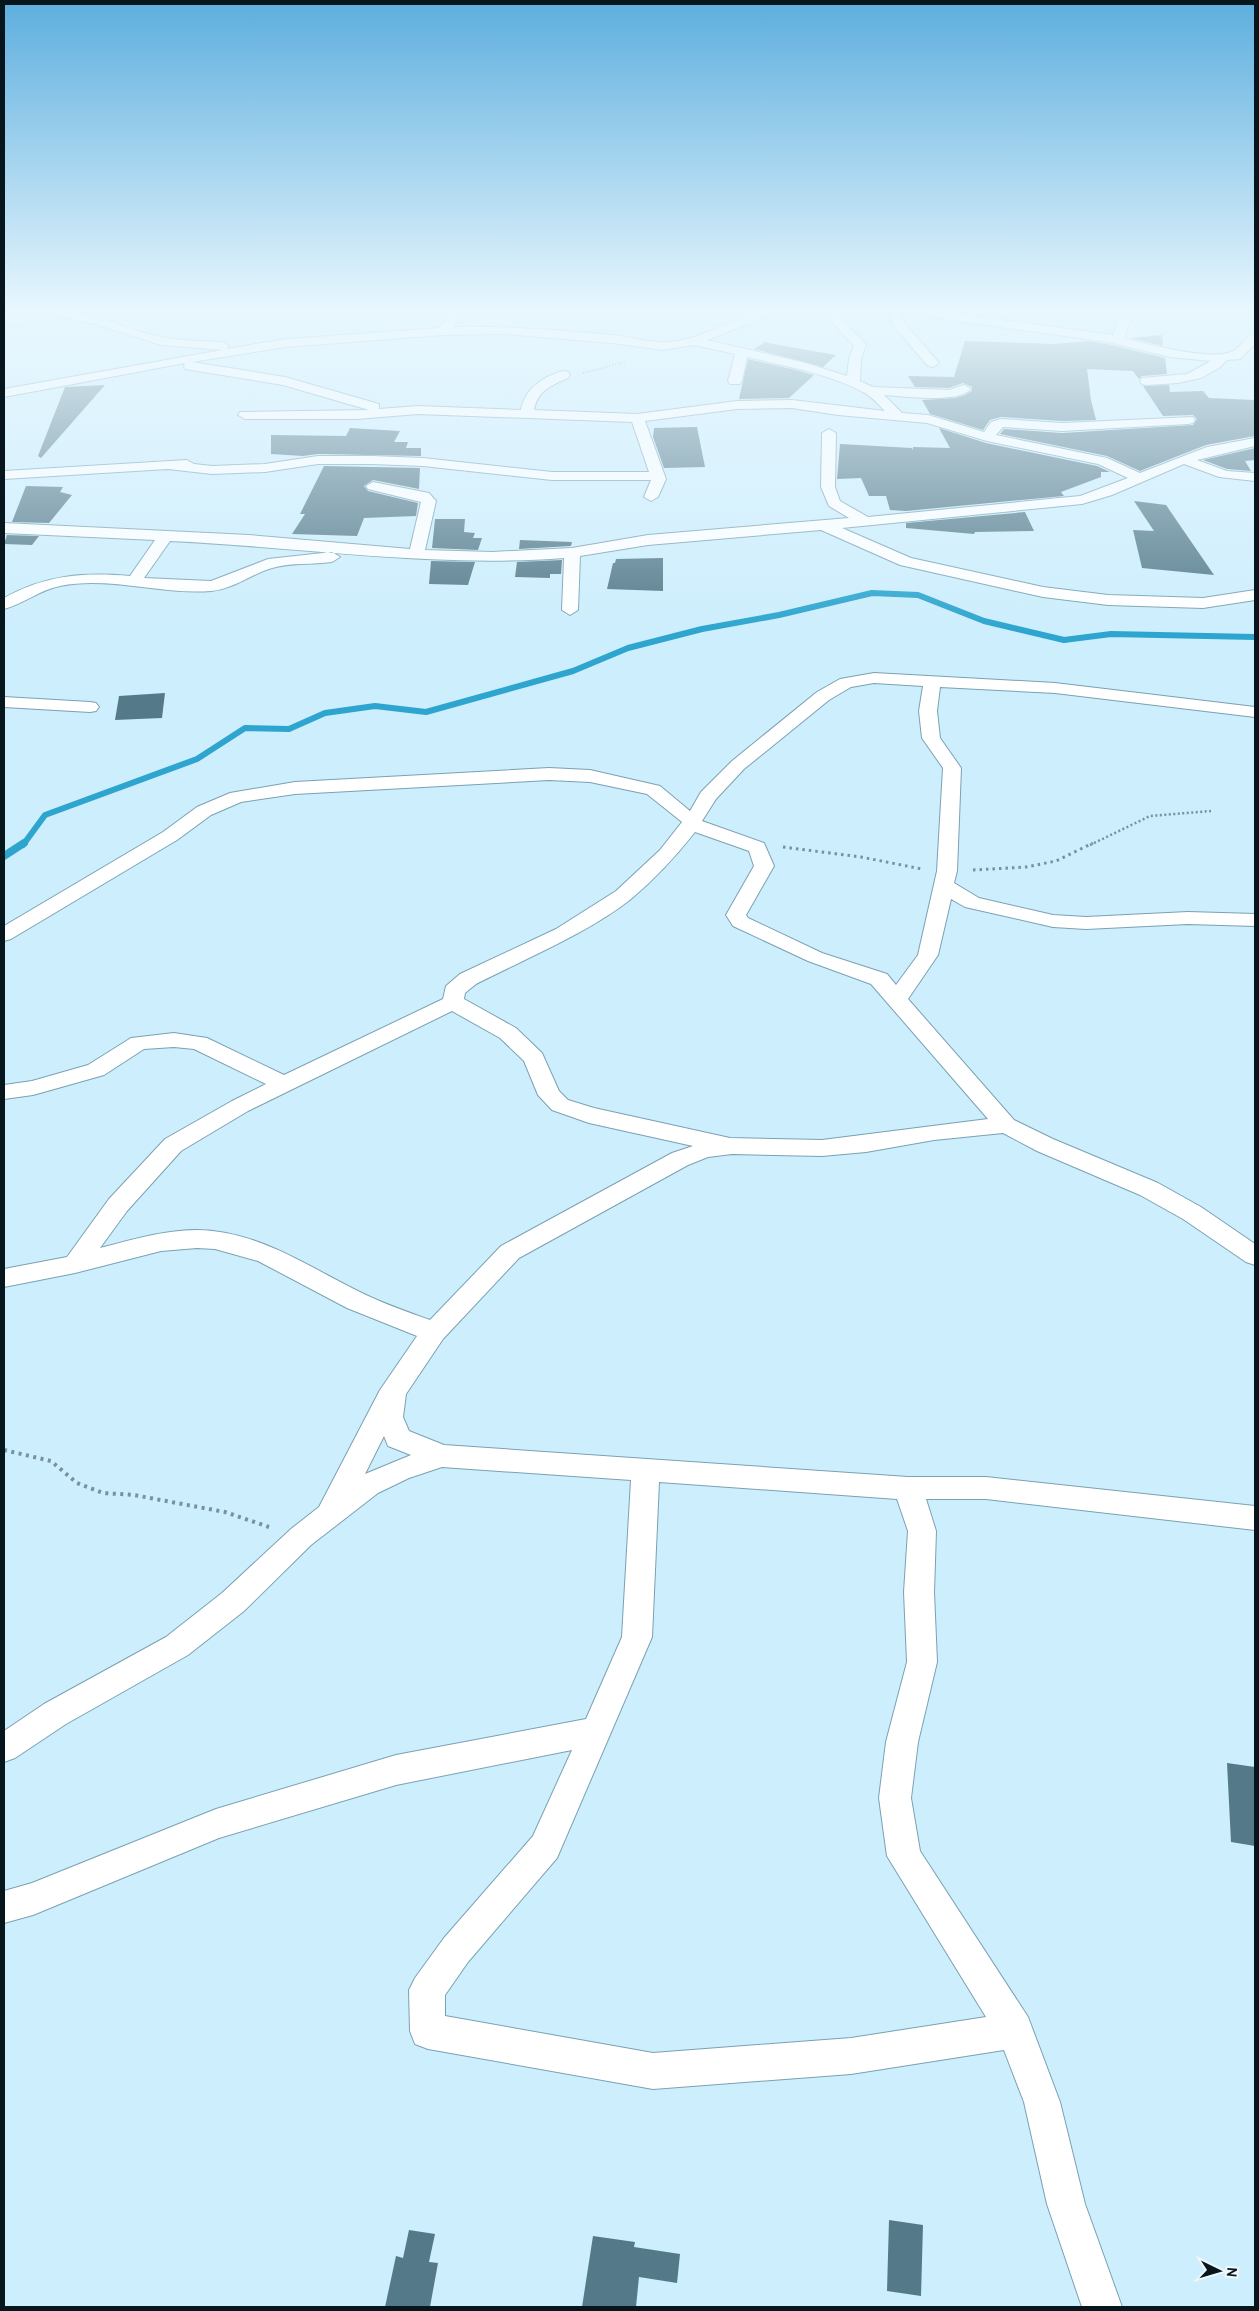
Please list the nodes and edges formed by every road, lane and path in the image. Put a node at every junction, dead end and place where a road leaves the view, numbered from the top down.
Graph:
1 (631, 418) edge
2 (637, 418) joint
3 (916, 418) edge
4 (1188, 420) dead end
5 (829, 433) dead end
6 (987, 436) junction
7 (1255, 442) edge
8 (254, 454) dead end
9 (1184, 459) junction
10 (171, 466) junction
11 (4, 475) edge
12 (658, 476) junction
13 (1138, 477) junction
14 (1255, 478) edge
15 (372, 486) dead end
16 (651, 496) dead end
17 (863, 520) junction
18 (821, 524) junction
19 (4, 528) edge
20 (166, 536) junction
21 (361, 550) junction
22 (572, 553) junction
23 (416, 554) junction
24 (134, 580) junction
25 (1255, 595) edge
26 (4, 604) edge
27 (570, 610) dead end
28 (932, 682) junction
29 (4, 702) edge
30 (90, 706) dead end
31 (1255, 712) edge
32 (1211, 811) dead end
33 (692, 822) junction
34 (782, 847) dead end
35 (945, 878) junction
36 (1255, 920) edge
37 (4, 935) edge
38 (897, 999) junction
39 (453, 1002) junction
40 (284, 1084) junction
41 (4, 1092) edge
42 (1006, 1125) junction
43 (732, 1146) junction
44 (1255, 1256) edge
45 (75, 1264) junction
46 (4, 1278) edge
47 (434, 1332) junction
48 (393, 1392) junction
49 (4, 1450) edge
50 (442, 1456) junction
51 (646, 1469) junction
52 (908, 1488) junction
53 (329, 1516) junction
54 (1255, 1518) edge
55 (301, 1537) junction
56 (594, 1731) junction
57 (4, 1748) edge
58 (4, 1907) edge
59 (1015, 2030) junction
60 (1102, 2307) edge

1 - 2 street
2 - 12 street
3 - 6 street
4 - 6 street
5 - 17 street
6 - 13 street
7 - 9 street
8 - 10 street
9 - 13 street
9 - 14 street
10 - 11 street
10 - 12 street
12 - 16 street
13 - 17 street
15 - 23 street
17 - 18 street
18 - 22 street
18 - 25 street
19 - 20 street
20 - 21 street
20 - 24 street
21 - 23 street
21 - 24 street
22 - 23 street
22 - 27 street
24 - 26 street
28 - 31 street
28 - 33 street
28 - 35 street
29 - 30 street
32 - 35 path
33 - 37 street
33 - 38 street
33 - 39 street
34 - 35 path
35 - 36 street
35 - 38 street
38 - 42 street
39 - 40 street
39 - 43 street
40 - 41 street
40 - 45 street
42 - 43 street
42 - 44 street
43 - 47 street
45 - 46 street
45 - 47 street
47 - 48 street
48 - 50 street
48 - 53 street
49 - 55 path
50 - 51 street
50 - 53 street
51 - 52 street
51 - 56 street
52 - 54 street
52 - 59 street
53 - 55 street
55 - 57 street
56 - 58 street
56 - 59 street
59 - 60 street

